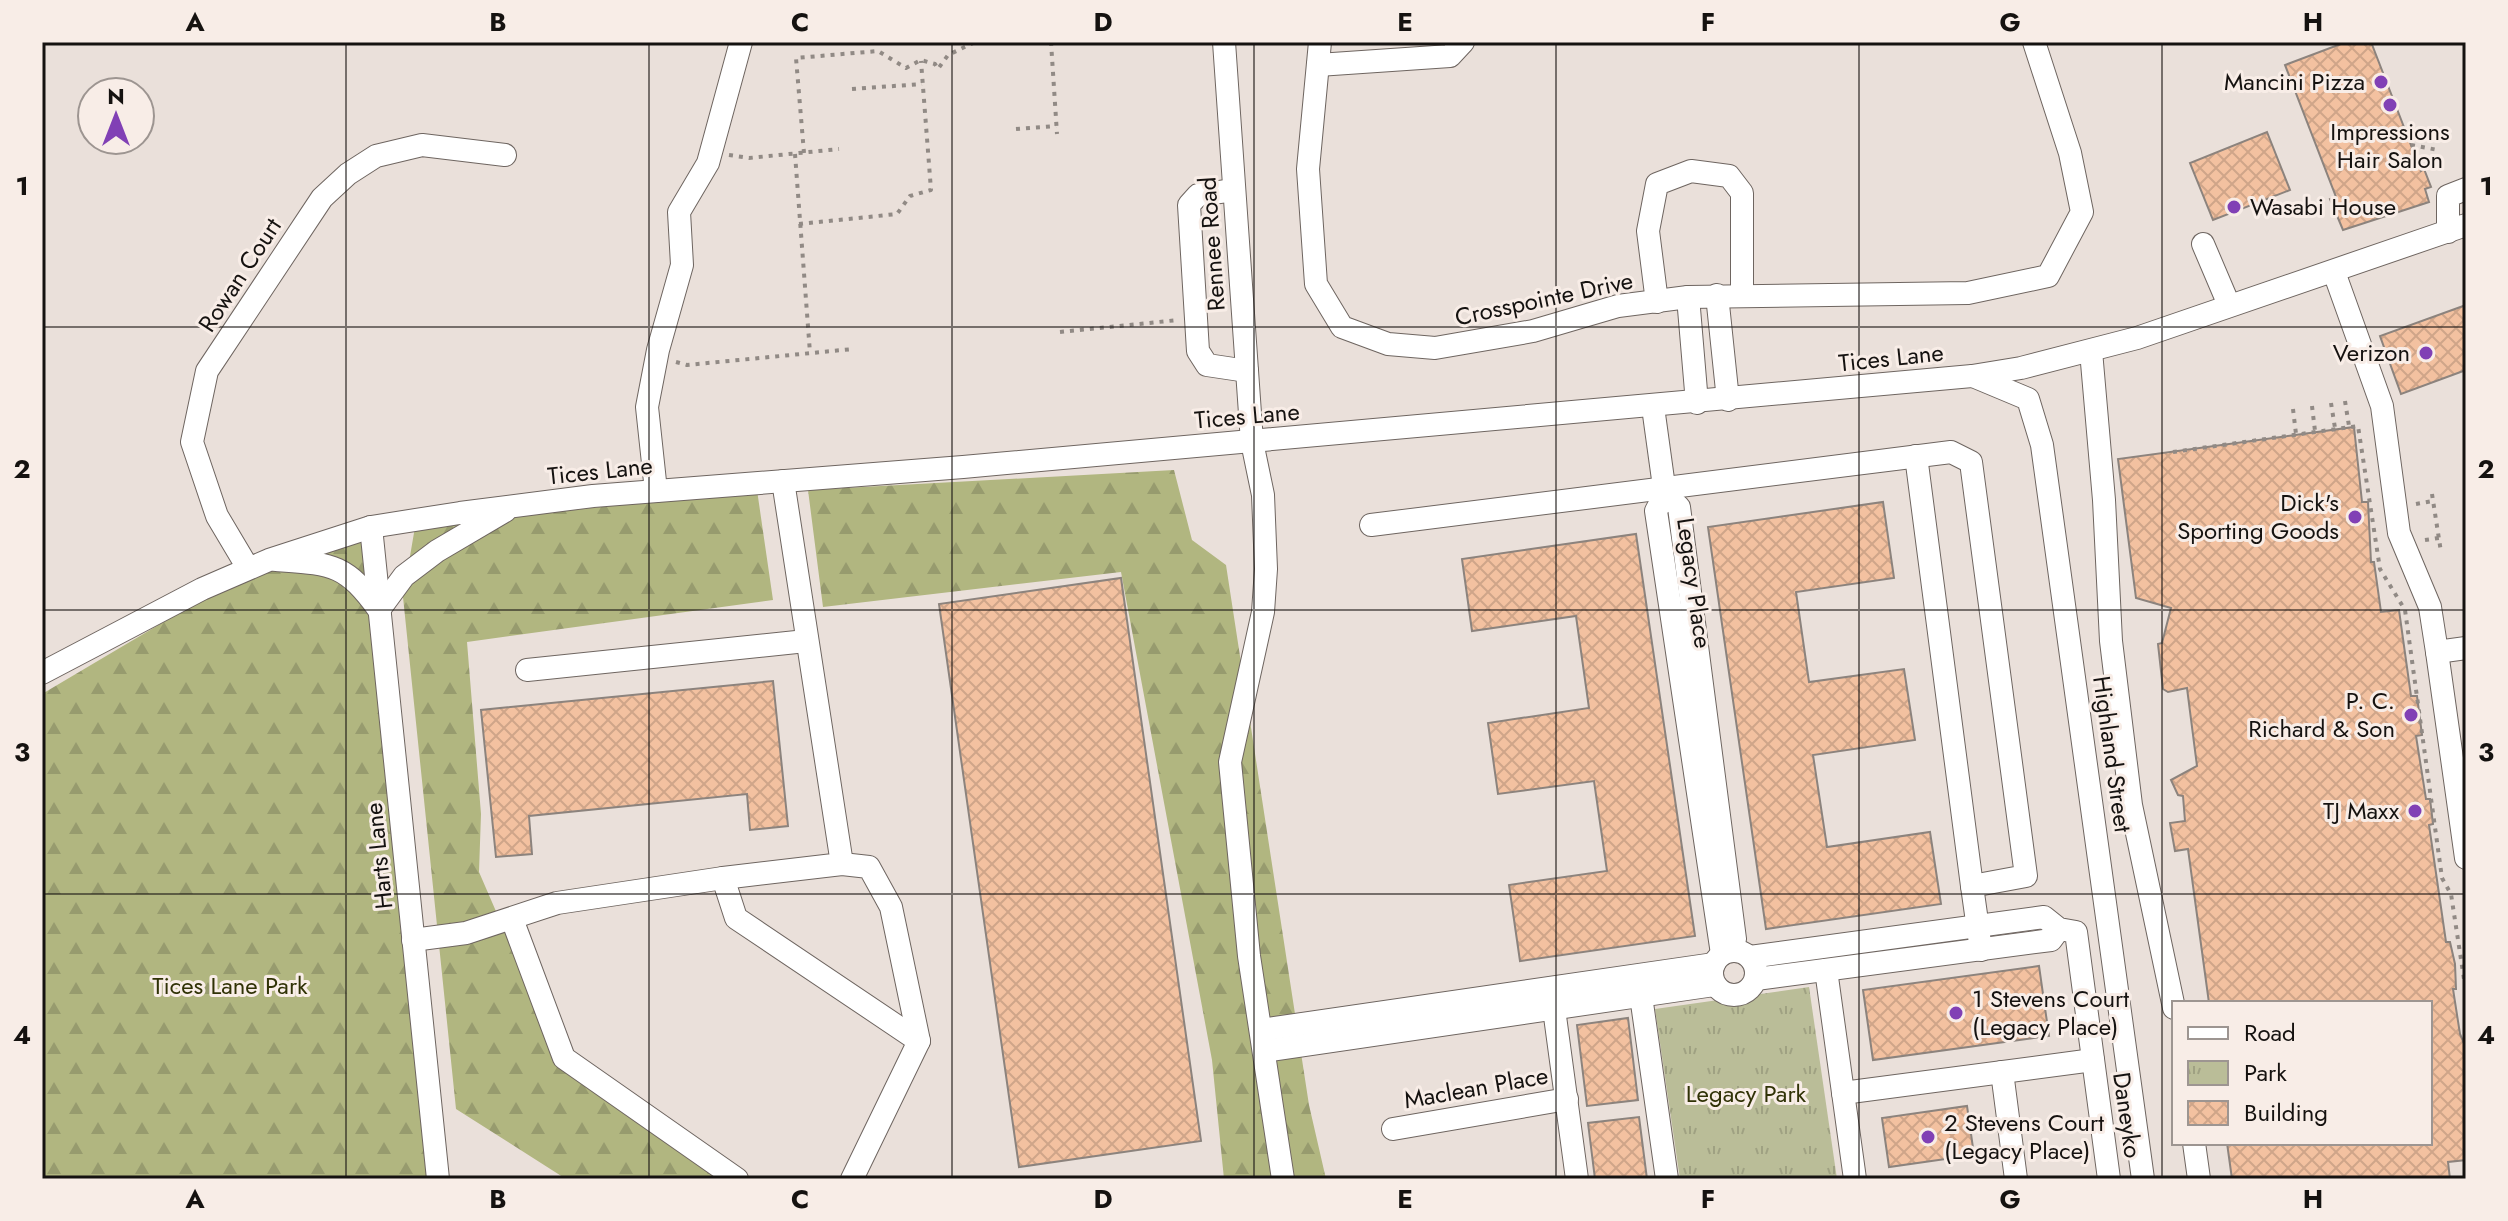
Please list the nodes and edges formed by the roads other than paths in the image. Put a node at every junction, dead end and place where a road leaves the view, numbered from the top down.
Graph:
1 (741, 42) edge
2 (1224, 42) edge
3 (1320, 42) edge
4 (1463, 42) edge
5 (2034, 42) edge
6 (1318, 65) junction
7 (505, 155) dead end
8 (1234, 190) junction
9 (2457, 193) edge
10 (2457, 229) edge
11 (2203, 244) dead end
12 (2334, 272) junction
13 (1717, 295) junction
14 (1742, 296) junction
15 (1688, 297) junction
16 (1657, 302) junction
17 (2229, 305) junction
18 (2091, 351) junction
19 (1247, 371) junction
20 (1972, 376) junction
21 (1728, 400) junction
22 (1697, 403) junction
23 (1653, 407) junction
24 (1252, 442) junction
25 (1916, 456) junction
26 (783, 481) junction
27 (656, 491) junction
28 (1665, 491) junction
29 (513, 506) junction
30 (1371, 525) dead end
31 (371, 527) junction
32 (259, 564) junction
33 (379, 610) junction
34 (806, 641) junction
35 (2466, 648) edge
36 (2437, 652) junction
37 (527, 670) dead end
38 (42, 673) edge
39 (2466, 858) edge
40 (842, 864) junction
41 (723, 878) junction
42 (1972, 886) junction
43 (512, 919) junction
44 (1978, 926) junction
45 (2059, 929) junction
46 (413, 940) junction
47 (1981, 950) junction
48 (1732, 965) junction
49 (1826, 970) junction
50 (1641, 996) junction
51 (2173, 1001) edge
52 (1523, 1002) junction
53 (1554, 1009) junction
54 (1262, 1040) junction
55 (919, 1041) junction
56 (2093, 1060) junction
57 (2002, 1072) junction
58 (1843, 1093) junction
59 (1567, 1099) junction
60 (1393, 1129) dead end
61 (2194, 1145) edge
62 (438, 1179) edge
63 (737, 1179) edge
64 (852, 1179) edge
65 (1283, 1179) edge
66 (1577, 1179) edge
67 (1667, 1179) edge
68 (1855, 1179) edge
69 (2016, 1179) edge
70 (2109, 1179) edge
71 (2143, 1179) edge
72 (2199, 1179) edge

1 - 27 street
2 - 8 street, Rennee Road
3 - 6 street, Crosspointe Drive
4 - 6 street
5 - 14 street, Crosspointe Drive
6 - 16 street, Crosspointe Drive
7 - 32 street, Rowan Court
8 - 19 street, Rennee Road
8 - 19 street
9 - 10 street
10 - 12 street, Tices Lane
11 - 17 street
12 - 17 street, Tices Lane
12 - 36 street
13 - 14 street, Crosspointe Drive
13 - 15 street, Crosspointe Drive
13 - 21 street
14 - 16 street
15 - 16 street, Crosspointe Drive
15 - 22 street
17 - 18 street, Tices Lane
18 - 20 street, Tices Lane
18 - 51 street
19 - 24 street, Rennee Road
20 - 21 street, Tices Lane
20 - 71 street, Highland Street
21 - 22 street, Tices Lane
22 - 23 street, Tices Lane
23 - 24 street, Tices Lane
23 - 28 street, Legacy Place
24 - 26 street, Tices Lane
24 - 54 street, Rennee Road
25 - 28 street
25 - 42 street
25 - 42 street
26 - 27 street, Tices Lane
26 - 34 street
27 - 29 street, Tices Lane
28 - 30 street
28 - 48 street, Legacy Place
29 - 31 street, Tices Lane
29 - 33 street
31 - 32 street, Tices Lane
31 - 33 street, Harts Lane
32 - 33 street
32 - 38 street, Tices Lane
33 - 46 street, Harts Lane
34 - 37 street
34 - 40 street
35 - 36 street
36 - 39 street
40 - 41 street
40 - 55 street
41 - 43 street
41 - 55 street
42 - 44 street
43 - 46 street
43 - 63 street
44 - 45 street
44 - 47 street
44 - 48 street
45 - 47 street
45 - 56 street, Daneyko
46 - 62 street, Harts Lane
47 - 49 street
48 - 49 street
48 - 50 street
48 - 52 street
49 - 58 street
50 - 53 street
50 - 67 street
52 - 53 street
52 - 54 street
53 - 59 street
54 - 65 street, Rennee Road
55 - 64 street
56 - 57 street
56 - 70 street, Daneyko
57 - 58 street
57 - 69 street
58 - 68 street
59 - 60 street, Maclean Place
59 - 66 street
61 - 72 street

